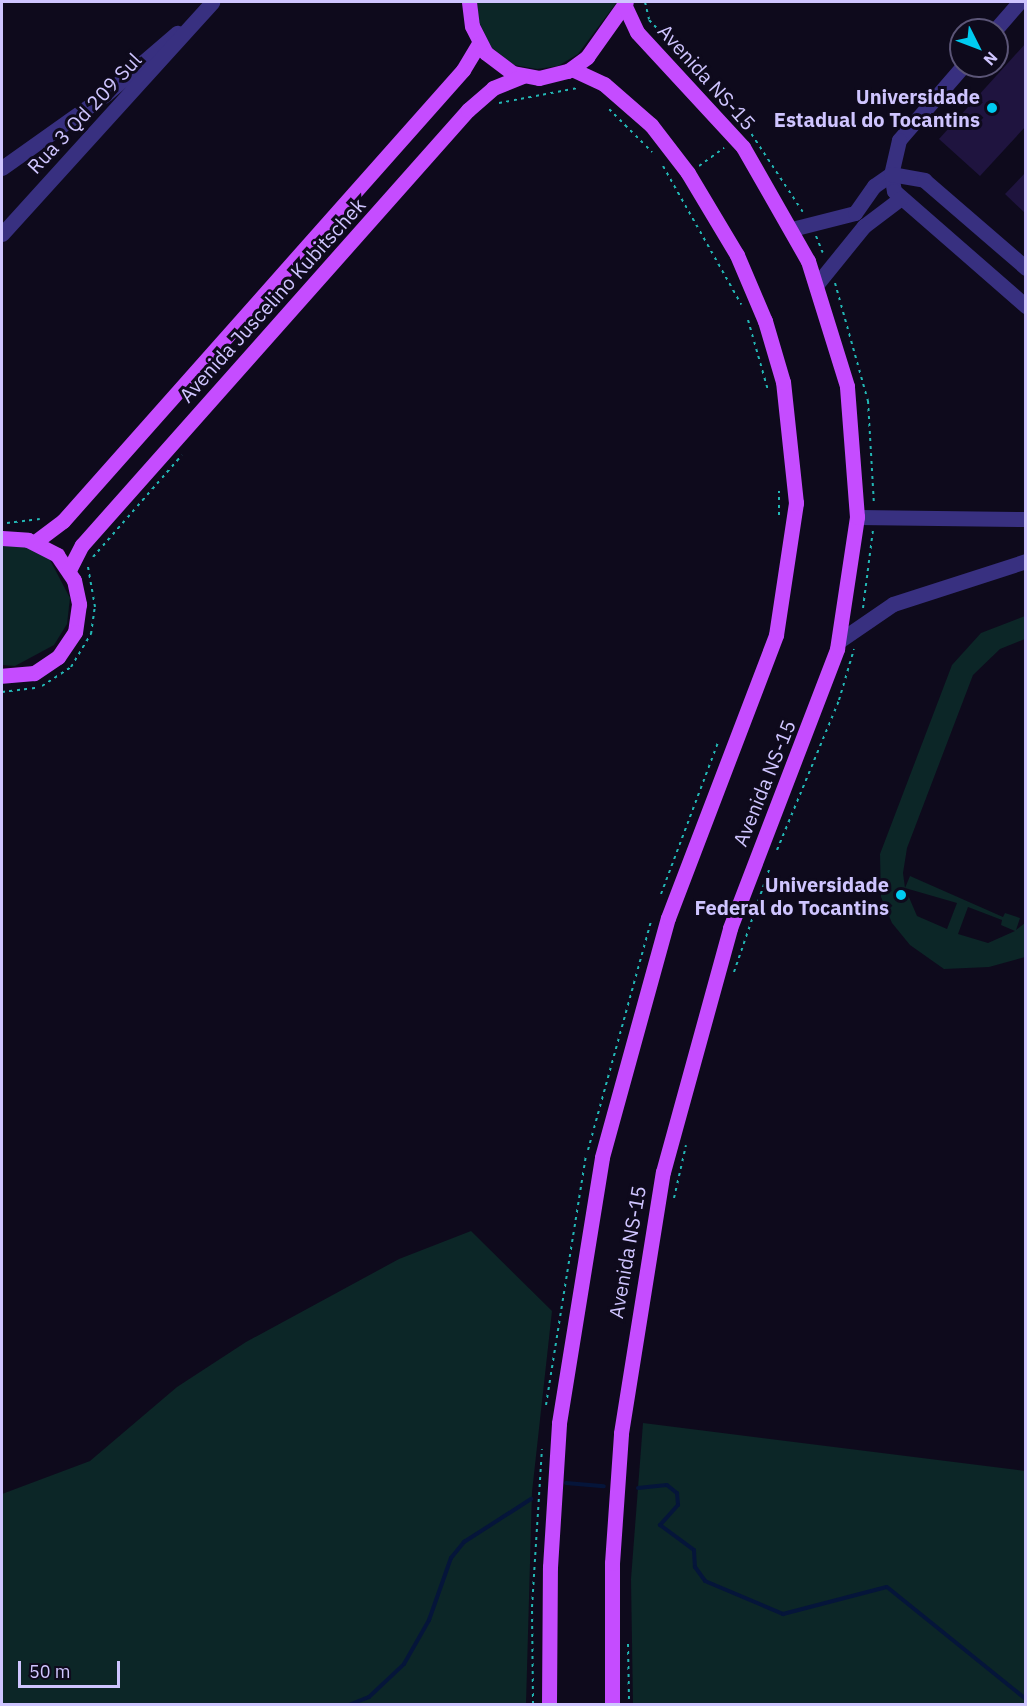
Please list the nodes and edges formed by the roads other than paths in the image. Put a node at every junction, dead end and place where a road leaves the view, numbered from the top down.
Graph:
1 (212, 2) edge
2 (469, 2) edge
3 (1019, 2) edge
4 (625, 4) edge
5 (1005, 18) edge
6 (195, 19) junction
7 (480, 43) junction
8 (572, 69) junction
9 (523, 76) junction
10 (953, 78) edge
11 (2, 168) edge
12 (891, 174) junction
13 (901, 198) junction
14 (792, 229) junction
15 (2, 232) edge
16 (1026, 268) edge
17 (817, 284) junction
18 (1026, 306) edge
19 (857, 517) junction
20 (1026, 519) edge
21 (2, 538) edge
22 (35, 542) junction
23 (1026, 561) edge
24 (69, 570) junction
25 (839, 641) junction
26 (2, 676) edge
27 (549, 1704) edge
28 (612, 1704) edge

1 - 6 street, Rua 3 Qd 209 Sul
2 - 7 main road
3 - 5 street
4 - 8 main road
4 - 14 main road, Avenida NS-15
6 - 11 street, Rua 3 Qd 209 Sul
6 - 15 street, Rua 3 Qd 209 Sul
7 - 9 main road
7 - 22 main road, Avenida Juscelino Kubitschek
8 - 9 main road
8 - 27 main road, Avenida NS-15
9 - 24 main road, Avenida Juscelino Kubitschek
10 - 12 street
12 - 13 street
12 - 14 street
12 - 16 street
13 - 17 street
13 - 18 street
14 - 17 main road, Avenida NS-15
17 - 19 main road, Avenida NS-15
19 - 20 street
19 - 25 main road, Avenida NS-15
21 - 22 main road
22 - 24 main road
23 - 25 street
24 - 26 main road
25 - 28 main road, Avenida NS-15

